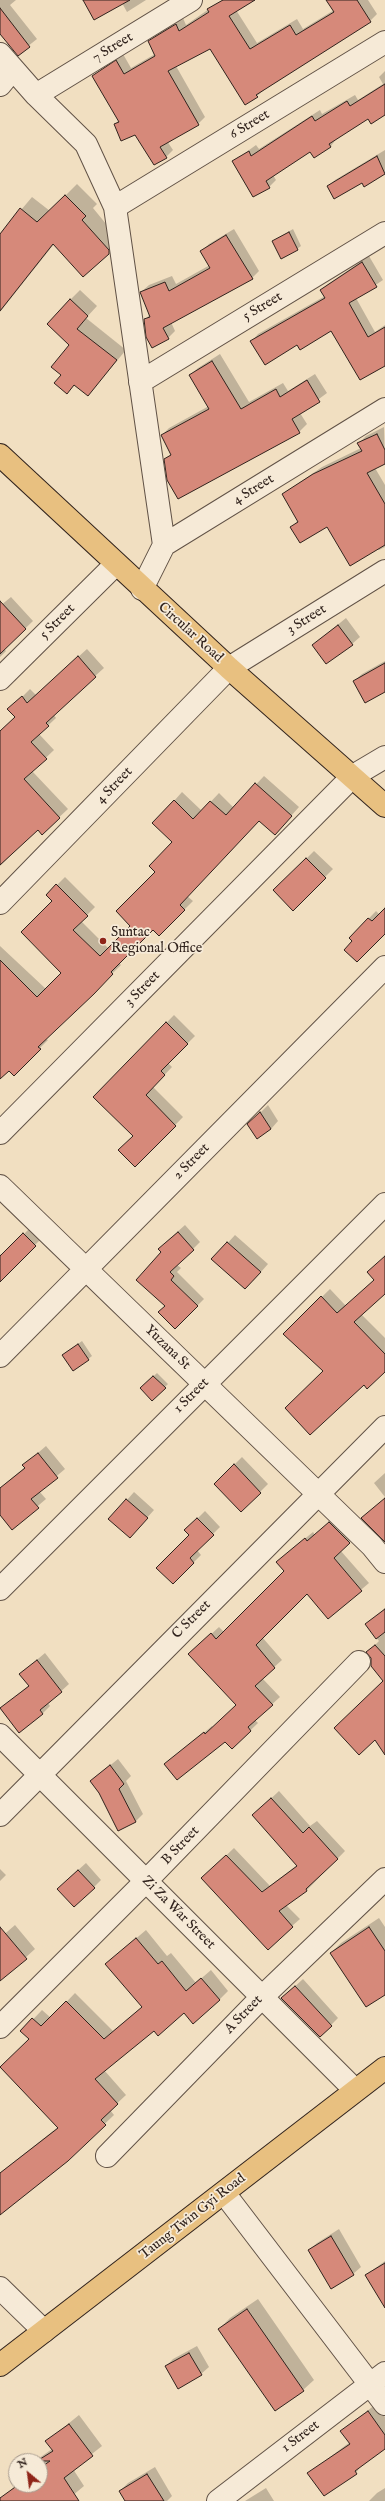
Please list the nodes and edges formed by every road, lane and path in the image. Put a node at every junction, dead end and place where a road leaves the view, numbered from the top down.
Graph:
1 (191, 0) edge
2 (385, 42) edge
3 (4, 69) edge
4 (36, 95) junction
5 (115, 207) junction
6 (385, 233) edge
7 (140, 382) junction
8 (385, 409) edge
9 (1, 459) edge
10 (164, 545) junction
11 (116, 564) junction
12 (385, 571) edge
13 (142, 589) junction
14 (229, 668) junction
15 (0, 679) edge
16 (385, 757) edge
17 (353, 776) junction
18 (385, 806) edge
19 (0, 903) edge
20 (385, 967) edge
21 (0, 1133) edge
22 (0, 1186) edge
23 (385, 1204) edge
24 (86, 1269) junction
25 (0, 1356) edge
26 (205, 1384) junction
27 (385, 1426) edge
28 (318, 1493) junction
29 (385, 1562) edge
30 (0, 1589) edge
31 (359, 1662) dead end
32 (0, 1735) edge
33 (40, 1775) junction
34 (0, 1815) edge
35 (385, 1879) edge
36 (146, 1882) junction
37 (262, 1997) junction
38 (0, 2027) edge
39 (385, 2068) edge
40 (355, 2090) junction
41 (107, 2156) dead end
42 (224, 2193) junction
43 (0, 2288) edge
44 (44, 2331) junction
45 (0, 2365) edge
46 (378, 2379) edge
47 (385, 2404) edge
48 (218, 2501) edge

1 - 4 street, 7 Street
2 - 5 street, 6 Street
3 - 4 street
4 - 5 street
5 - 7 street
6 - 7 street, 5 Street
7 - 10 street
8 - 10 street, 4 Street
9 - 11 main road, Circular Road
10 - 13 street
11 - 13 main road, Circular Road
11 - 15 street, 5 Street
12 - 14 street, 3 Street
13 - 14 main road, Circular Road
14 - 17 main road, Circular Road
14 - 19 street, 4 Street
16 - 17 street
17 - 18 main road, Circular Road
17 - 21 street, 3 Street
20 - 24 street, 2 Street
22 - 24 street, Yuzana St
23 - 26 street, 1 Street
24 - 25 street, 2 Street
24 - 26 street, Yuzana St
26 - 28 street, Yuzana St
26 - 30 street, 1 Street
27 - 28 street, C Street
28 - 29 street, Yuzana St
28 - 33 street, C Street
31 - 36 street, B Street
32 - 33 street, Zi Za War Street
33 - 34 street, C Street
33 - 36 street, Zi Za War Street
35 - 37 street, A Street
36 - 37 street, Zi Za War Street
36 - 38 street, B Street
37 - 40 street, Zi Za War Street
37 - 41 street, A Street
39 - 40 main road, Taung Twin Gyi Road
40 - 42 main road, Taung Twin Gyi Road
42 - 44 main road, Taung Twin Gyi Road
42 - 46 street
43 - 44 street
44 - 45 main road, Taung Twin Gyi Road
46 - 47 street
46 - 48 street, 1 Street

